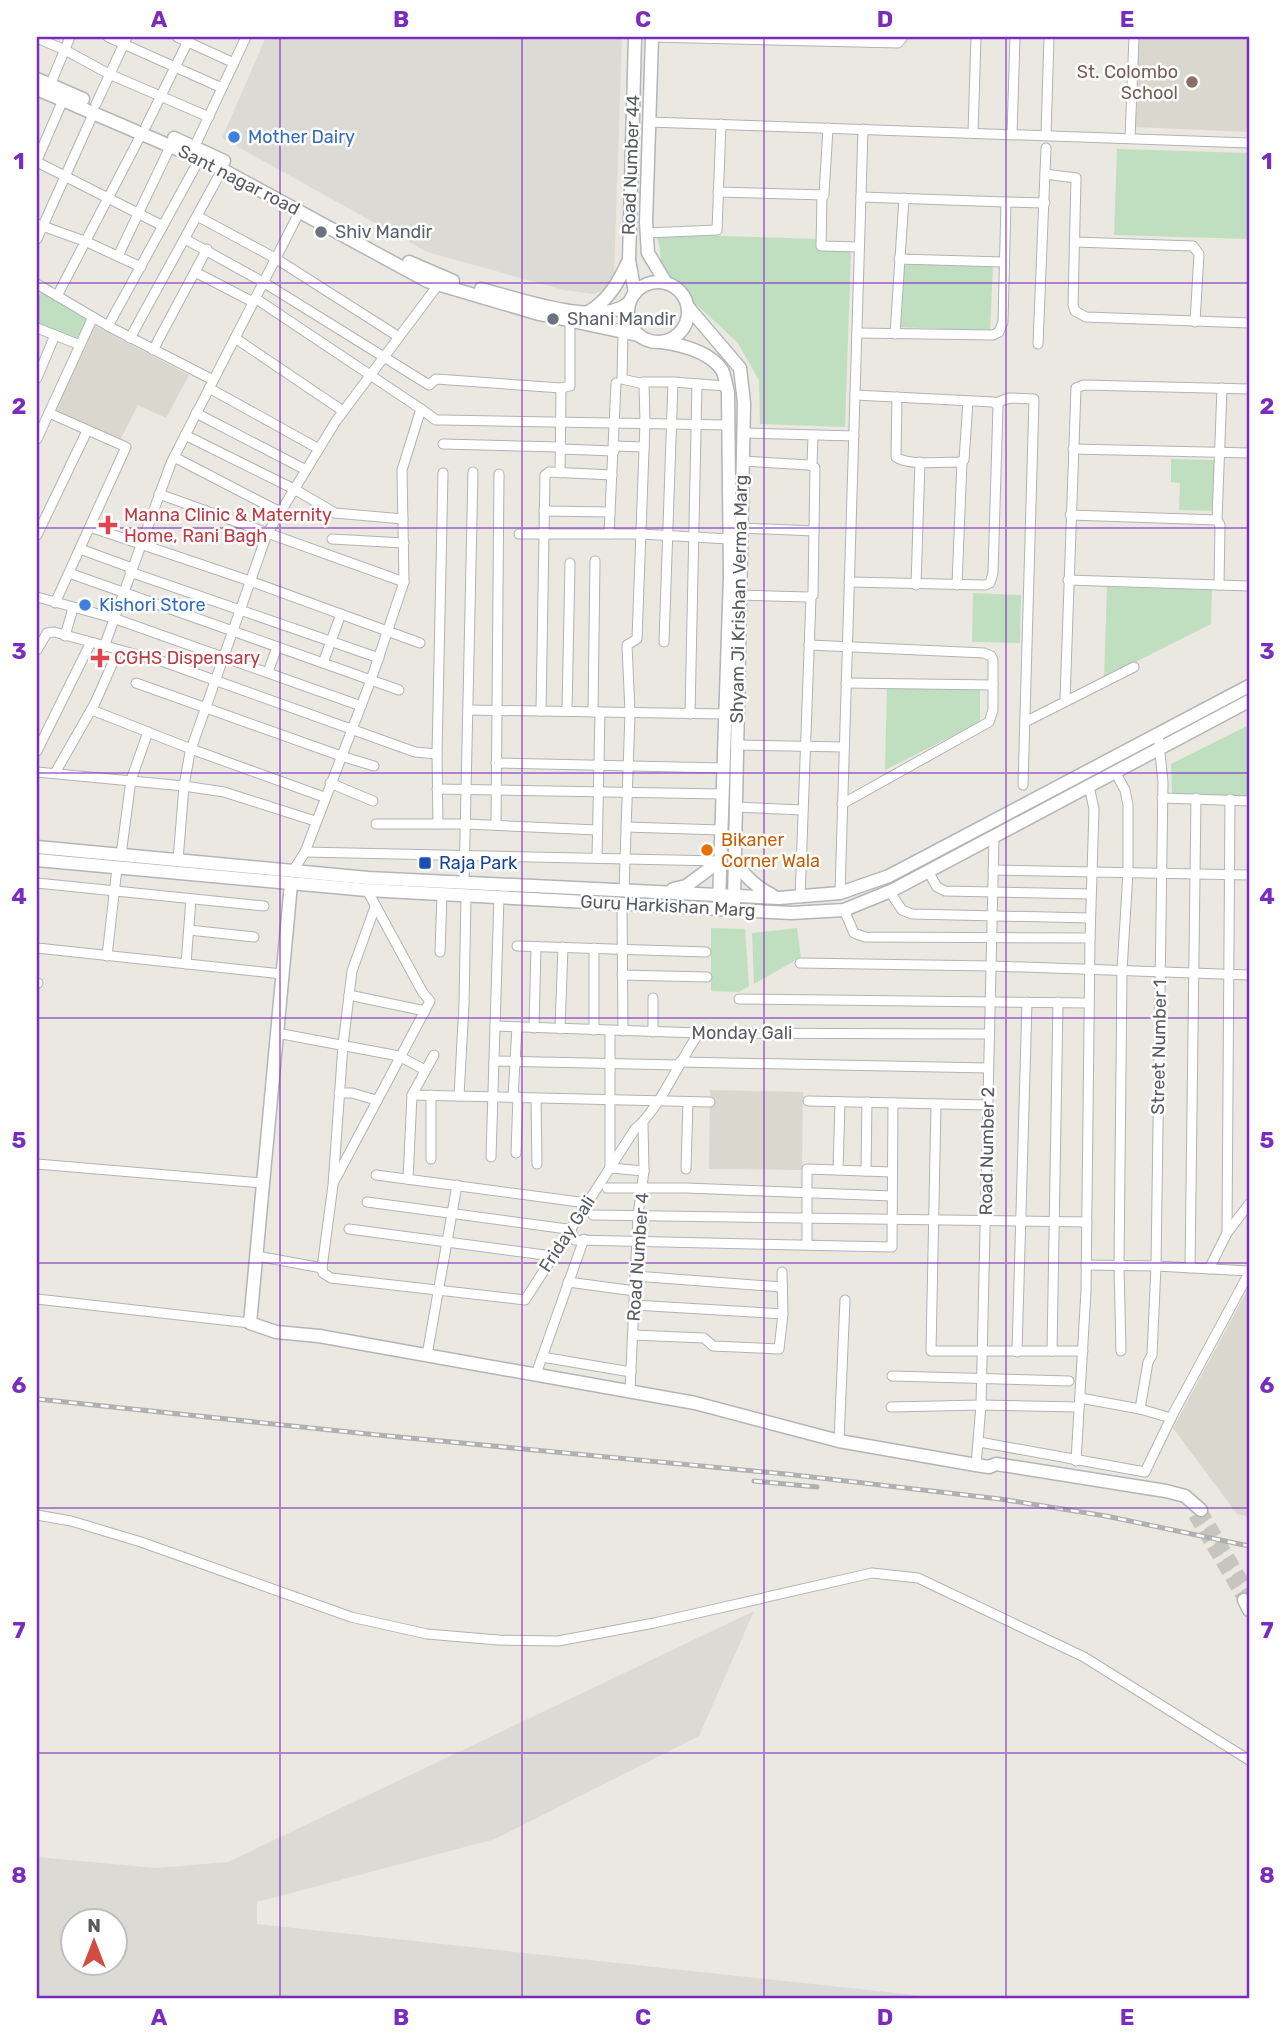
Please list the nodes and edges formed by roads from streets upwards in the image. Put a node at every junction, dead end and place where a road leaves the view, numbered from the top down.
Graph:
1 (70, 37) edge
2 (108, 37) edge
3 (177, 37) edge
4 (247, 37) edge
5 (635, 37) edge
6 (652, 37) edge
7 (903, 37) edge
8 (976, 37) edge
9 (1015, 37) edge
10 (1049, 37) edge
11 (1135, 37) edge
12 (37, 38) edge
13 (189, 39) edge
14 (865, 39) edge
15 (125, 41) edge
16 (65, 50) junction
17 (234, 63) junction
18 (175, 67) junction
19 (109, 75) junction
20 (222, 88) junction
21 (41, 89) edge
22 (160, 96) junction
23 (63, 100) junction
24 (95, 108) junction
25 (209, 117) junction
26 (649, 122) junction
27 (721, 124) junction
28 (828, 128) junction
29 (144, 129) junction
30 (863, 129) junction
31 (973, 133) junction
32 (1012, 134) junction
33 (1046, 135) junction
34 (1130, 138) junction
35 (1249, 143) edge
36 (171, 145) junction
37 (1046, 148) dead end
38 (195, 153) junction
39 (37, 161) edge
40 (222, 170) junction
41 (1045, 174) junction
42 (64, 178) junction
43 (718, 192) junction
44 (822, 196) junction
45 (861, 197) junction
46 (109, 198) junction
47 (904, 198) junction
48 (1006, 202) junction
49 (1045, 203) junction
50 (300, 211) junction
51 (138, 213) junction
52 (197, 216) junction
53 (40, 225) edge
54 (163, 226) junction
55 (646, 233) junction
56 (37, 239) edge
57 (185, 239) junction
58 (87, 242) junction
59 (1075, 242) junction
60 (859, 247) junction
61 (207, 250) junction
62 (118, 256) junction
63 (275, 258) junction
64 (899, 259) junction
65 (629, 260) junction
66 (1004, 262) junction
67 (141, 267) junction
68 (195, 272) junction
69 (263, 282) junction
70 (666, 283) junction
71 (438, 285) junction
72 (38, 289) edge
73 (57, 296) junction
74 (632, 298) junction
75 (254, 300) junction
76 (688, 307) junction
77 (587, 313) junction
78 (93, 317) junction
79 (570, 321) junction
80 (1195, 322) junction
81 (1249, 323) edge
82 (108, 326) junction
83 (37, 328) edge
84 (623, 332) junction
85 (857, 333) junction
86 (895, 334) junction
87 (55, 335) junction
88 (638, 335) junction
89 (399, 337) junction
90 (130, 338) junction
91 (235, 338) junction
92 (662, 342) junction
93 (1038, 344) dead end
94 (80, 345) junction
95 (153, 350) junction
96 (383, 358) junction
97 (370, 375) junction
98 (37, 378) edge
99 (643, 382) junction
100 (673, 382) junction
101 (616, 383) dead end
102 (211, 384) junction
103 (697, 384) junction
104 (726, 386) junction
105 (561, 388) junction
106 (1222, 388) junction
107 (1249, 389) edge
108 (855, 396) junction
109 (897, 397) junction
110 (968, 401) junction
111 (996, 403) junction
112 (421, 409) junction
113 (344, 411) junction
114 (196, 413) junction
115 (49, 414) junction
116 (560, 422) junction
117 (615, 422) junction
118 (645, 423) junction
119 (673, 423) junction
120 (696, 424) junction
121 (729, 425) junction
122 (87, 431) junction
123 (743, 433) junction
124 (185, 435) junction
125 (813, 436) junction
126 (853, 436) junction
127 (37, 439) edge
128 (443, 444) dead end
129 (645, 447) junction
130 (560, 448) junction
131 (614, 448) junction
132 (319, 449) junction
133 (1073, 449) junction
134 (1218, 452) junction
135 (1249, 453) edge
136 (174, 457) junction
137 (743, 461) junction
138 (962, 461) junction
139 (920, 462) junction
140 (813, 466) junction
141 (306, 470) junction
142 (472, 472) dead end
143 (443, 473) dead end
144 (560, 473) junction
145 (499, 474) dead end
146 (612, 475) junction
147 (294, 489) junction
148 (159, 495) junction
149 (544, 511) junction
150 (280, 512) junction
151 (610, 512) junction
152 (1070, 515) junction
153 (403, 519) junction
154 (1217, 520) junction
155 (90, 527) junction
156 (741, 528) junction
157 (814, 531) junction
158 (267, 534) junction
159 (519, 534) dead end
160 (544, 534) junction
161 (609, 534) junction
162 (641, 534) junction
163 (37, 535) edge
164 (668, 536) junction
165 (694, 537) junction
166 (729, 539) junction
167 (332, 540) dead end
168 (404, 542) junction
169 (141, 544) junction
170 (80, 549) junction
171 (595, 561) dead end
172 (570, 563) dead end
173 (131, 570) junction
174 (69, 573) junction
175 (1069, 580) junction
176 (250, 581) junction
177 (404, 582) junction
178 (849, 582) junction
179 (916, 585) junction
180 (957, 585) junction
181 (1219, 585) junction
182 (1249, 586) edge
183 (123, 593) junction
184 (739, 595) junction
185 (37, 597) edge
186 (811, 597) junction
187 (55, 603) junction
188 (73, 608) junction
189 (240, 608) junction
190 (341, 614) junction
191 (113, 618) junction
192 (233, 631) junction
193 (388, 631) junction
194 (65, 636) junction
195 (331, 641) junction
196 (664, 642) dead end
197 (420, 643) dead end
198 (90, 644) junction
199 (809, 645) junction
200 (104, 647) junction
201 (277, 647) junction
202 (847, 647) junction
203 (37, 650) edge
204 (118, 651) junction
205 (224, 657) junction
206 (379, 658) junction
207 (323, 663) junction
208 (1134, 667) dead end
209 (268, 672) junction
210 (215, 681) junction
211 (371, 681) junction
212 (136, 682) dead end
213 (846, 683) junction
214 (993, 685) junction
215 (1249, 686) edge
216 (399, 690) dead end
217 (1065, 700) junction
218 (1249, 701) edge
219 (361, 706) junction
220 (206, 708) junction
221 (92, 709) junction
222 (468, 710) junction
223 (498, 710) junction
224 (541, 711) junction
225 (567, 711) junction
226 (597, 712) junction
227 (630, 712) junction
228 (690, 713) junction
229 (725, 714) junction
230 (1026, 722) junction
231 (352, 730) junction
232 (148, 732) junction
233 (1157, 734) junction
234 (736, 745) junction
235 (806, 746) junction
236 (844, 747) junction
237 (191, 749) junction
238 (1160, 749) junction
239 (37, 751) edge
240 (437, 754) junction
241 (341, 756) junction
242 (496, 763) junction
243 (599, 764) junction
244 (374, 765) dead end
245 (628, 765) junction
246 (723, 768) junction
247 (37, 772) edge
248 (1115, 772) junction
249 (55, 774) junction
250 (131, 780) junction
251 (330, 783) junction
252 (1023, 785) dead end
253 (184, 786) junction
254 (1089, 786) junction
255 (467, 788) junction
256 (438, 789) junction
257 (495, 789) junction
258 (598, 793) junction
259 (627, 793) junction
260 (722, 794) junction
261 (324, 797) junction
262 (1162, 798) junction
263 (1196, 798) junction
264 (1230, 799) junction
265 (373, 801) dead end
266 (1249, 801) edge
267 (842, 804) junction
268 (735, 807) junction
269 (803, 810) junction
270 (315, 821) junction
271 (376, 824) dead end
272 (438, 824) junction
273 (466, 824) junction
274 (496, 825) junction
275 (626, 827) junction
276 (597, 830) junction
277 (721, 830) junction
278 (994, 836) junction
279 (37, 846) edge
280 (305, 852) junction
281 (121, 855) junction
282 (465, 855) junction
283 (597, 858) junction
284 (625, 859) junction
285 (37, 860) edge
286 (178, 860) junction
287 (720, 861) junction
288 (734, 862) junction
289 (117, 868) junction
290 (993, 870) junction
291 (928, 871) junction
292 (1092, 872) junction
293 (1128, 873) junction
294 (1161, 873) junction
295 (1195, 874) junction
296 (1229, 874) junction
297 (1249, 875) edge
298 (290, 877) junction
299 (37, 883) edge
300 (465, 889) junction
301 (366, 890) junction
302 (114, 891) junction
303 (659, 892) junction
304 (890, 892) junction
305 (992, 892) junction
306 (840, 893) junction
307 (442, 894) junction
308 (1091, 894) junction
309 (719, 895) junction
310 (499, 897) junction
311 (623, 897) junction
312 (779, 898) junction
313 (800, 898) junction
314 (191, 899) junction
315 (734, 903) junction
316 (264, 906) dead end
317 (375, 908) junction
318 (718, 909) junction
319 (844, 910) junction
320 (992, 916) junction
321 (1090, 918) junction
322 (189, 930) junction
323 (254, 937) dead end
324 (991, 937) junction
325 (1090, 938) junction
326 (517, 946) dead end
327 (536, 947) junction
328 (563, 947) junction
329 (37, 948) edge
330 (594, 948) junction
331 (622, 949) junction
332 (440, 952) dead end
333 (706, 952) dead end
334 (107, 956) junction
335 (800, 963) dead end
336 (186, 964) junction
337 (991, 966) junction
338 (1091, 969) junction
339 (1122, 970) junction
340 (1160, 971) junction
341 (282, 974) junction
342 (1194, 974) junction
343 (622, 975) junction
344 (1229, 975) junction
345 (1249, 975) edge
346 (707, 977) dead end
347 (349, 995) junction
348 (653, 998) dead end
349 (739, 999) dead end
350 (990, 1001) junction
351 (1027, 1002) junction
352 (1058, 1002) junction
353 (1089, 1003) junction
354 (425, 1011) junction
355 (495, 1026) junction
356 (517, 1027) junction
357 (534, 1028) junction
358 (560, 1029) junction
359 (594, 1030) junction
360 (610, 1031) junction
361 (623, 1031) junction
362 (653, 1032) junction
363 (277, 1033) junction
364 (699, 1033) junction
365 (989, 1034) junction
366 (343, 1045) junction
367 (434, 1055) dead end
368 (399, 1056) junction
369 (494, 1061) junction
370 (515, 1062) junction
371 (610, 1064) junction
372 (679, 1064) junction
373 (988, 1068) junction
374 (425, 1070) junction
375 (339, 1093) junction
376 (412, 1095) junction
377 (431, 1095) junction
378 (459, 1096) junction
379 (493, 1097) junction
380 (515, 1097) junction
381 (536, 1098) junction
382 (376, 1100) junction
383 (610, 1100) junction
384 (657, 1101) junction
385 (808, 1101) dead end
386 (688, 1102) junction
387 (710, 1102) dead end
388 (840, 1102) junction
389 (867, 1102) junction
390 (894, 1103) junction
391 (936, 1104) junction
392 (988, 1105) junction
393 (643, 1124) junction
394 (516, 1153) dead end
395 (491, 1157) dead end
396 (431, 1159) dead end
397 (37, 1164) edge
398 (537, 1164) dead end
399 (610, 1168) junction
400 (686, 1169) dead end
401 (838, 1170) junction
402 (644, 1171) junction
403 (866, 1171) junction
404 (892, 1172) junction
405 (376, 1175) dead end
406 (408, 1179) junction
407 (263, 1183) junction
408 (333, 1185) junction
409 (457, 1185) junction
410 (607, 1188) dead end
411 (642, 1188) junction
412 (807, 1194) junction
413 (892, 1196) junction
414 (367, 1202) dead end
415 (587, 1203) junction
416 (1249, 1204) edge
417 (452, 1214) junction
418 (593, 1215) dead end
419 (638, 1215) junction
420 (807, 1218) junction
421 (892, 1219) junction
422 (933, 1220) junction
423 (985, 1220) junction
424 (1021, 1221) junction
425 (1054, 1222) junction
426 (1087, 1222) junction
427 (349, 1229) dead end
428 (568, 1229) junction
429 (1227, 1233) junction
430 (584, 1240) junction
431 (637, 1241) junction
432 (447, 1242) junction
433 (807, 1244) junction
434 (257, 1256) junction
435 (552, 1256) junction
436 (1086, 1265) junction
437 (1119, 1266) junction
438 (1156, 1266) junction
439 (322, 1268) junction
440 (1190, 1268) junction
441 (1209, 1269) junction
442 (782, 1272) dead end
443 (1249, 1272) edge
444 (635, 1276) junction
445 (568, 1282) junction
446 (782, 1287) junction
447 (438, 1290) junction
448 (635, 1291) junction
449 (37, 1299) edge
450 (845, 1300) dead end
451 (634, 1305) junction
452 (783, 1314) junction
453 (250, 1322) junction
454 (633, 1335) junction
455 (1052, 1351) junction
456 (1083, 1351) junction
457 (1121, 1351) dead end
458 (982, 1352) junction
459 (1017, 1352) junction
460 (427, 1355) junction
461 (542, 1357) junction
462 (631, 1372) junction
463 (536, 1374) junction
464 (892, 1376) dead end
465 (981, 1378) junction
466 (1069, 1381) dead end
467 (630, 1391) junction
468 (1080, 1403) junction
469 (981, 1405) junction
470 (891, 1407) dead end
471 (1140, 1409) junction
472 (1171, 1418) junction
473 (839, 1441) junction
474 (979, 1442) junction
475 (1076, 1461) junction
476 (983, 1466) junction
477 (1198, 1513) tunnel mouth
478 (37, 1515) edge
479 (1249, 1760) edge

1 - 16 street
2 - 15 street
3 - 13 street
4 - 17 street
5 - 65 street, Road Number 44
6 - 14 street
6 - 26 street, Road Number 44
7 - 14 street
8 - 31 street
9 - 32 street
10 - 33 street
11 - 34 street
12 - 16 street
13 - 17 street
13 - 18 street
15 - 18 street
15 - 19 street
16 - 19 street
16 - 21 street
17 - 20 street
18 - 20 street
18 - 22 street
19 - 22 street
19 - 24 street
20 - 25 street
21 - 23 street, Sant nagar road
21 - 24 street, Sant nagar road
22 - 25 street
22 - 29 street
23 - 24 street, Sant nagar road
23 - 39 street
24 - 29 street, Sant nagar road
24 - 42 street
25 - 38 street
26 - 27 street
26 - 55 street, Road Number 44
27 - 28 street
27 - 43 street
28 - 30 street
28 - 44 street
29 - 36 street, Sant nagar road
29 - 38 street, Sant nagar road
29 - 46 street
30 - 31 street
30 - 45 street
31 - 32 street
32 - 33 street
33 - 34 street
34 - 35 street
36 - 38 street, Sant nagar road
36 - 51 street
37 - 41 street
38 - 40 street, Sant nagar road
38 - 54 street
38 - 77 street, Sant nagar road
39 - 42 street
40 - 50 street, Sant nagar road
40 - 52 street
41 - 49 street
41 - 59 street
42 - 46 street
42 - 53 street
43 - 44 street
43 - 55 street
44 - 60 street
45 - 47 street
45 - 60 street
46 - 51 street
46 - 58 street
47 - 48 street
47 - 64 street
48 - 49 street
48 - 66 street
49 - 93 street
50 - 63 street
50 - 71 street, Sant nagar road
51 - 54 street
51 - 62 street
52 - 57 street
52 - 63 street
53 - 56 street
53 - 58 street
54 - 67 street
55 - 70 street, Road Number 44
57 - 61 street
57 - 90 street
58 - 62 street
58 - 73 street
59 - 80 street
59 - 80 street
60 - 85 street
61 - 68 street
61 - 69 street
62 - 67 street
63 - 69 street
63 - 89 street
64 - 66 street
64 - 86 street
65 - 74 street, Road Number 44
65 - 77 street
66 - 86 street
67 - 82 street
68 - 75 street
68 - 95 street
69 - 75 street
69 - 96 street
70 - 74 street
70 - 76 street
71 - 79 street, Sant nagar road
71 - 89 street
72 - 73 street
73 - 78 street
74 - 77 street, Sant nagar road
74 - 88 street
75 - 91 street
75 - 97 street
76 - 92 street
76 - 123 street, Shyam Ji Krishan Verma Marg
78 - 82 street
78 - 94 street
79 - 84 street, Sant nagar road
79 - 105 street
80 - 81 street
82 - 90 street
83 - 87 street
84 - 88 street, Sant nagar road
84 - 99 street
85 - 86 street
85 - 108 street
87 - 94 street
87 - 98 street
88 - 92 street
89 - 96 street
90 - 95 street
91 - 102 street
91 - 113 street
92 - 104 street, Shyam Ji Krishan Verma Marg
94 - 115 street
95 - 102 street
96 - 97 street
96 - 105 street
97 - 112 street
97 - 113 street
99 - 100 street
99 - 118 street
100 - 103 street
100 - 119 street
101 - 117 street
102 - 114 street
102 - 132 street
103 - 104 street
103 - 120 street
104 - 121 street, Shyam Ji Krishan Verma Marg
105 - 116 street
106 - 107 street
106 - 133 street
106 - 134 street
108 - 109 street
108 - 126 street
109 - 110 street
109 - 139 street
110 - 111 street
110 - 138 street
111 - 180 street
111 - 230 street
112 - 116 street
112 - 153 street
113 - 132 street
114 - 124 street
114 - 141 street
115 - 122 street
115 - 127 street
116 - 117 street
116 - 130 street
117 - 118 street
117 - 131 street
118 - 119 street
118 - 129 street
119 - 120 street
119 - 164 street
120 - 121 street
120 - 165 street
121 - 166 street, Shyam Ji Krishan Verma Marg
122 - 155 street
122 - 163 street
123 - 125 street
123 - 137 street, Shyam Ji Krishan Verma Marg
124 - 136 street
124 - 147 street
125 - 126 street
125 - 140 street
126 - 178 street
128 - 130 street
129 - 131 street
129 - 162 street
130 - 131 street
130 - 144 street
131 - 146 street
132 - 141 street
133 - 134 street
133 - 152 street
134 - 135 street
134 - 154 street
136 - 148 street
136 - 150 street
137 - 140 street
137 - 156 street, Shyam Ji Krishan Verma Marg
138 - 139 street
138 - 180 street
139 - 179 street
140 - 157 street
141 - 147 street
142 - 222 street
143 - 240 street
144 - 146 street
144 - 149 street
145 - 223 street
146 - 151 street
147 - 150 street
147 - 153 street
148 - 158 street
148 - 169 street
149 - 151 street
149 - 160 street
150 - 158 street
151 - 161 street
152 - 154 street
152 - 175 street
153 - 168 street
154 - 181 street
155 - 169 street
155 - 170 street
156 - 157 street
156 - 184 street, Shyam Ji Krishan Verma Marg
157 - 186 street
158 - 176 street
158 - 177 street
159 - 160 street
160 - 161 street
160 - 224 street
161 - 162 street
162 - 164 street
162 - 227 street
164 - 165 street
164 - 196 street
165 - 166 street
165 - 228 street
166 - 229 street, Shyam Ji Krishan Verma Marg
167 - 168 street
168 - 177 street
169 - 173 street
169 - 176 street
170 - 173 street
170 - 174 street
171 - 226 street
172 - 225 street
173 - 183 street
173 - 189 street
174 - 183 street
174 - 187 street
175 - 181 street
175 - 217 street
176 - 189 street
176 - 190 street
177 - 193 street
178 - 179 street
178 - 202 street
179 - 180 street
181 - 182 street
183 - 191 street
183 - 192 street
184 - 186 street
184 - 234 street, Shyam Ji Krishan Verma Marg
185 - 187 street
186 - 199 street
187 - 188 street
188 - 191 street
188 - 194 street
189 - 192 street
189 - 195 street
190 - 193 street
190 - 195 street
191 - 200 street
191 - 205 street
192 - 201 street
192 - 205 street
193 - 197 street
193 - 206 street
194 - 198 street
194 - 203 street
195 - 206 street
195 - 207 street
198 - 200 street
198 - 239 street
199 - 202 street
199 - 235 street
200 - 204 street
201 - 207 street
201 - 209 street
202 - 213 street
202 - 214 street
204 - 210 street
204 - 221 street
205 - 209 street
205 - 210 street
206 - 211 street
207 - 211 street
208 - 217 street
209 - 219 street
210 - 220 street
210 - 231 street
211 - 216 street
211 - 219 street
212 - 220 street
213 - 214 street
213 - 236 street
214 - 267 street
215 - 233 street, Guru Harkishan Marg
217 - 230 street
218 - 238 street, Guru Harkishan Marg
219 - 231 street
220 - 237 street
220 - 241 street
221 - 232 street
221 - 249 street
222 - 223 street
222 - 255 street
223 - 224 street
223 - 242 street
224 - 225 street
225 - 226 street
226 - 227 street
226 - 243 street
227 - 228 street
227 - 245 street
228 - 229 street
229 - 246 street, Shyam Ji Krishan Verma Marg
230 - 252 street
231 - 240 street
231 - 241 street
232 - 237 street
232 - 250 street
233 - 238 street, Street Number 1
233 - 306 street, Guru Harkishan Marg
234 - 235 street
234 - 268 street, Shyam Ji Krishan Verma Marg
235 - 236 street
235 - 269 street
236 - 267 street
237 - 253 street
237 - 261 street
238 - 248 street, Guru Harkishan Marg
238 - 262 street, Street Number 1
240 - 256 street
241 - 244 street
241 - 251 street
242 - 243 street
242 - 257 street
243 - 245 street
243 - 258 street
245 - 246 street
245 - 259 street
246 - 260 street, Shyam Ji Krishan Verma Marg
247 - 249 street
248 - 254 street, Guru Harkishan Marg
248 - 293 street
249 - 250 street
250 - 253 street
250 - 281 street
251 - 261 street
251 - 265 street
253 - 270 street
253 - 286 street
254 - 278 street, Guru Harkishan Marg
254 - 292 street
255 - 256 street
255 - 257 street
255 - 273 street
256 - 272 street
257 - 258 street
257 - 274 street
258 - 259 street
258 - 276 street
259 - 260 street
259 - 275 street
260 - 277 street, Shyam Ji Krishan Verma Marg
261 - 270 street
262 - 263 street
262 - 294 street, Street Number 1
263 - 264 street
263 - 295 street
264 - 266 street
264 - 296 street
267 - 306 street
268 - 269 street
268 - 288 street, Shyam Ji Krishan Verma Marg
269 - 313 street
270 - 280 street
271 - 272 street
272 - 273 street
273 - 274 street
273 - 282 street
274 - 276 street
275 - 277 street
275 - 284 street
276 - 283 street
277 - 287 street, Shyam Ji Krishan Verma Marg
278 - 290 street, Road Number 2
278 - 291 street, Guru Harkishan Marg
279 - 281 street, Guru Harkishan Marg
280 - 282 street
280 - 298 street
281 - 286 street, Guru Harkishan Marg
282 - 283 street
282 - 300 street
283 - 284 street
284 - 287 street
284 - 311 street
285 - 289 street, Guru Harkishan Marg
286 - 298 street, Guru Harkishan Marg
287 - 303 street
287 - 309 street, Shyam Ji Krishan Verma Marg
288 - 312 street
288 - 315 street, Shyam Ji Krishan Verma Marg
289 - 298 street, Guru Harkishan Marg
289 - 302 street
290 - 292 street
290 - 305 street, Road Number 2
291 - 304 street, Guru Harkishan Marg
291 - 305 street
292 - 293 street
292 - 308 street
293 - 294 street
293 - 339 street
294 - 295 street
294 - 340 street, Street Number 1
295 - 296 street
295 - 342 street
296 - 297 street
296 - 344 street
298 - 300 street, Guru Harkishan Marg
298 - 301 street, Guru Harkishan Marg
298 - 341 street
299 - 302 street
300 - 307 street, Guru Harkishan Marg
300 - 310 street, Guru Harkishan Marg
300 - 311 street, Guru Harkishan Marg
300 - 378 street
301 - 307 street, Guru Harkishan Marg
301 - 317 street
302 - 314 street
302 - 334 street
303 - 309 street, Guru Harkishan Marg
303 - 311 street, Guru Harkishan Marg
304 - 319 street, Guru Harkishan Marg
304 - 320 street
305 - 308 street
305 - 320 street, Road Number 2
306 - 313 street, Guru Harkishan Marg
307 - 332 street
308 - 321 street
309 - 315 street, Guru Harkishan Marg
309 - 318 street, Shyam Ji Krishan Verma Marg
310 - 311 street, Guru Harkishan Marg
310 - 355 street
311 - 318 street, Guru Harkishan Marg
311 - 331 street
312 - 313 street, Guru Harkishan Marg
312 - 315 street, Guru Harkishan Marg
314 - 316 street
314 - 322 street
315 - 318 street, Guru Harkishan Marg
315 - 319 street, Guru Harkishan Marg
317 - 347 street
317 - 354 street
319 - 324 street
320 - 321 street
320 - 324 street, Road Number 2
321 - 325 street
322 - 323 street
322 - 336 street
324 - 325 street
324 - 337 street, Road Number 2
325 - 338 street
326 - 327 street
327 - 328 street
327 - 357 street
328 - 330 street
328 - 358 street
329 - 334 street
330 - 331 street
330 - 359 street
331 - 333 street
331 - 343 street
334 - 336 street
335 - 337 street
336 - 341 street
337 - 338 street
337 - 350 street, Road Number 2
338 - 339 street
338 - 353 street
339 - 340 street
339 - 437 street
340 - 342 street
340 - 438 street, Street Number 1
341 - 363 street
342 - 344 street
342 - 440 street
343 - 346 street
343 - 361 street
344 - 345 street
344 - 429 street
347 - 354 street
347 - 366 street
348 - 362 street
349 - 350 street
350 - 351 street
350 - 365 street, Road Number 2
351 - 352 street
351 - 424 street
352 - 353 street
352 - 425 street
353 - 426 street
354 - 368 street
355 - 356 street, Monday Gali
355 - 369 street
356 - 357 street, Monday Gali
356 - 370 street
357 - 358 street, Monday Gali
358 - 359 street, Monday Gali
359 - 360 street, Monday Gali
360 - 361 street, Monday Gali
360 - 371 street
361 - 362 street, Monday Gali
362 - 364 street, Monday Gali
363 - 366 street
363 - 407 street
364 - 365 street, Monday Gali
364 - 372 street, Friday Gali
365 - 373 street, Road Number 2
366 - 368 street
366 - 375 street
367 - 374 street
368 - 374 street
368 - 382 street
369 - 370 street
369 - 379 street
370 - 371 street
370 - 380 street
371 - 372 street
371 - 383 street
372 - 373 street
372 - 384 street, Friday Gali
373 - 392 street, Road Number 2
374 - 376 street
375 - 382 street
375 - 408 street
376 - 377 street
376 - 406 street
377 - 378 street
377 - 396 street
378 - 379 street
379 - 380 street
379 - 395 street
380 - 381 street
380 - 394 street
381 - 383 street
381 - 398 street
382 - 408 street
383 - 384 street
383 - 399 street
384 - 386 street
384 - 393 street, Friday Gali
385 - 388 street
386 - 387 street
386 - 400 street
388 - 389 street
388 - 401 street
389 - 390 street
389 - 403 street
390 - 391 street
390 - 404 street
391 - 392 street
391 - 422 street
392 - 423 street, Road Number 2
393 - 399 street, Friday Gali
393 - 402 street, Road Number 4
397 - 407 street
399 - 402 street
399 - 415 street, Friday Gali
401 - 403 street
401 - 412 street
402 - 411 street, Road Number 4
403 - 404 street
404 - 413 street
405 - 406 street
406 - 409 street
407 - 434 street
408 - 439 street
409 - 415 street
409 - 417 street
410 - 411 street
411 - 412 street
411 - 419 street, Road Number 4
412 - 413 street
412 - 420 street
413 - 421 street
414 - 417 street
415 - 428 street, Friday Gali
416 - 429 street
417 - 428 street
417 - 432 street
418 - 419 street
419 - 420 street
419 - 431 street, Road Number 4
420 - 421 street
420 - 433 street
421 - 422 street
421 - 433 street
422 - 423 street
422 - 458 street
423 - 424 street
423 - 458 street, Road Number 2
424 - 425 street
424 - 459 street
425 - 426 street
425 - 455 street
426 - 436 street
427 - 432 street
428 - 430 street
428 - 435 street, Friday Gali
429 - 441 street
430 - 431 street
430 - 445 street
431 - 433 street
431 - 444 street, Road Number 4
432 - 435 street
432 - 447 street
434 - 439 street
434 - 453 street
435 - 447 street, Friday Gali
436 - 437 street
436 - 456 street
437 - 438 street
437 - 457 street
438 - 440 street
438 - 471 street, Street Number 1
439 - 447 street
440 - 441 street
441 - 443 street
442 - 446 street
443 - 472 street
444 - 446 street
444 - 448 street, Road Number 4
445 - 448 street
445 - 461 street
446 - 452 street
447 - 460 street
448 - 451 street, Road Number 4
449 - 453 street
450 - 473 street
451 - 452 street
451 - 454 street, Road Number 4
452 - 454 street
453 - 460 street
454 - 462 street, Road Number 4
455 - 456 street
455 - 459 street
456 - 468 street
458 - 459 street
458 - 465 street, Road Number 2
460 - 463 street
461 - 462 street
461 - 463 street
462 - 467 street, Road Number 4
463 - 467 street
464 - 465 street
465 - 466 street
465 - 469 street, Road Number 2
467 - 473 street
468 - 469 street
468 - 471 street
468 - 475 street
469 - 470 street
469 - 474 street, Road Number 2
471 - 472 street
472 - 475 street
473 - 476 street
474 - 475 street
474 - 476 street, Road Number 2
476 - 477 street
478 - 479 street

